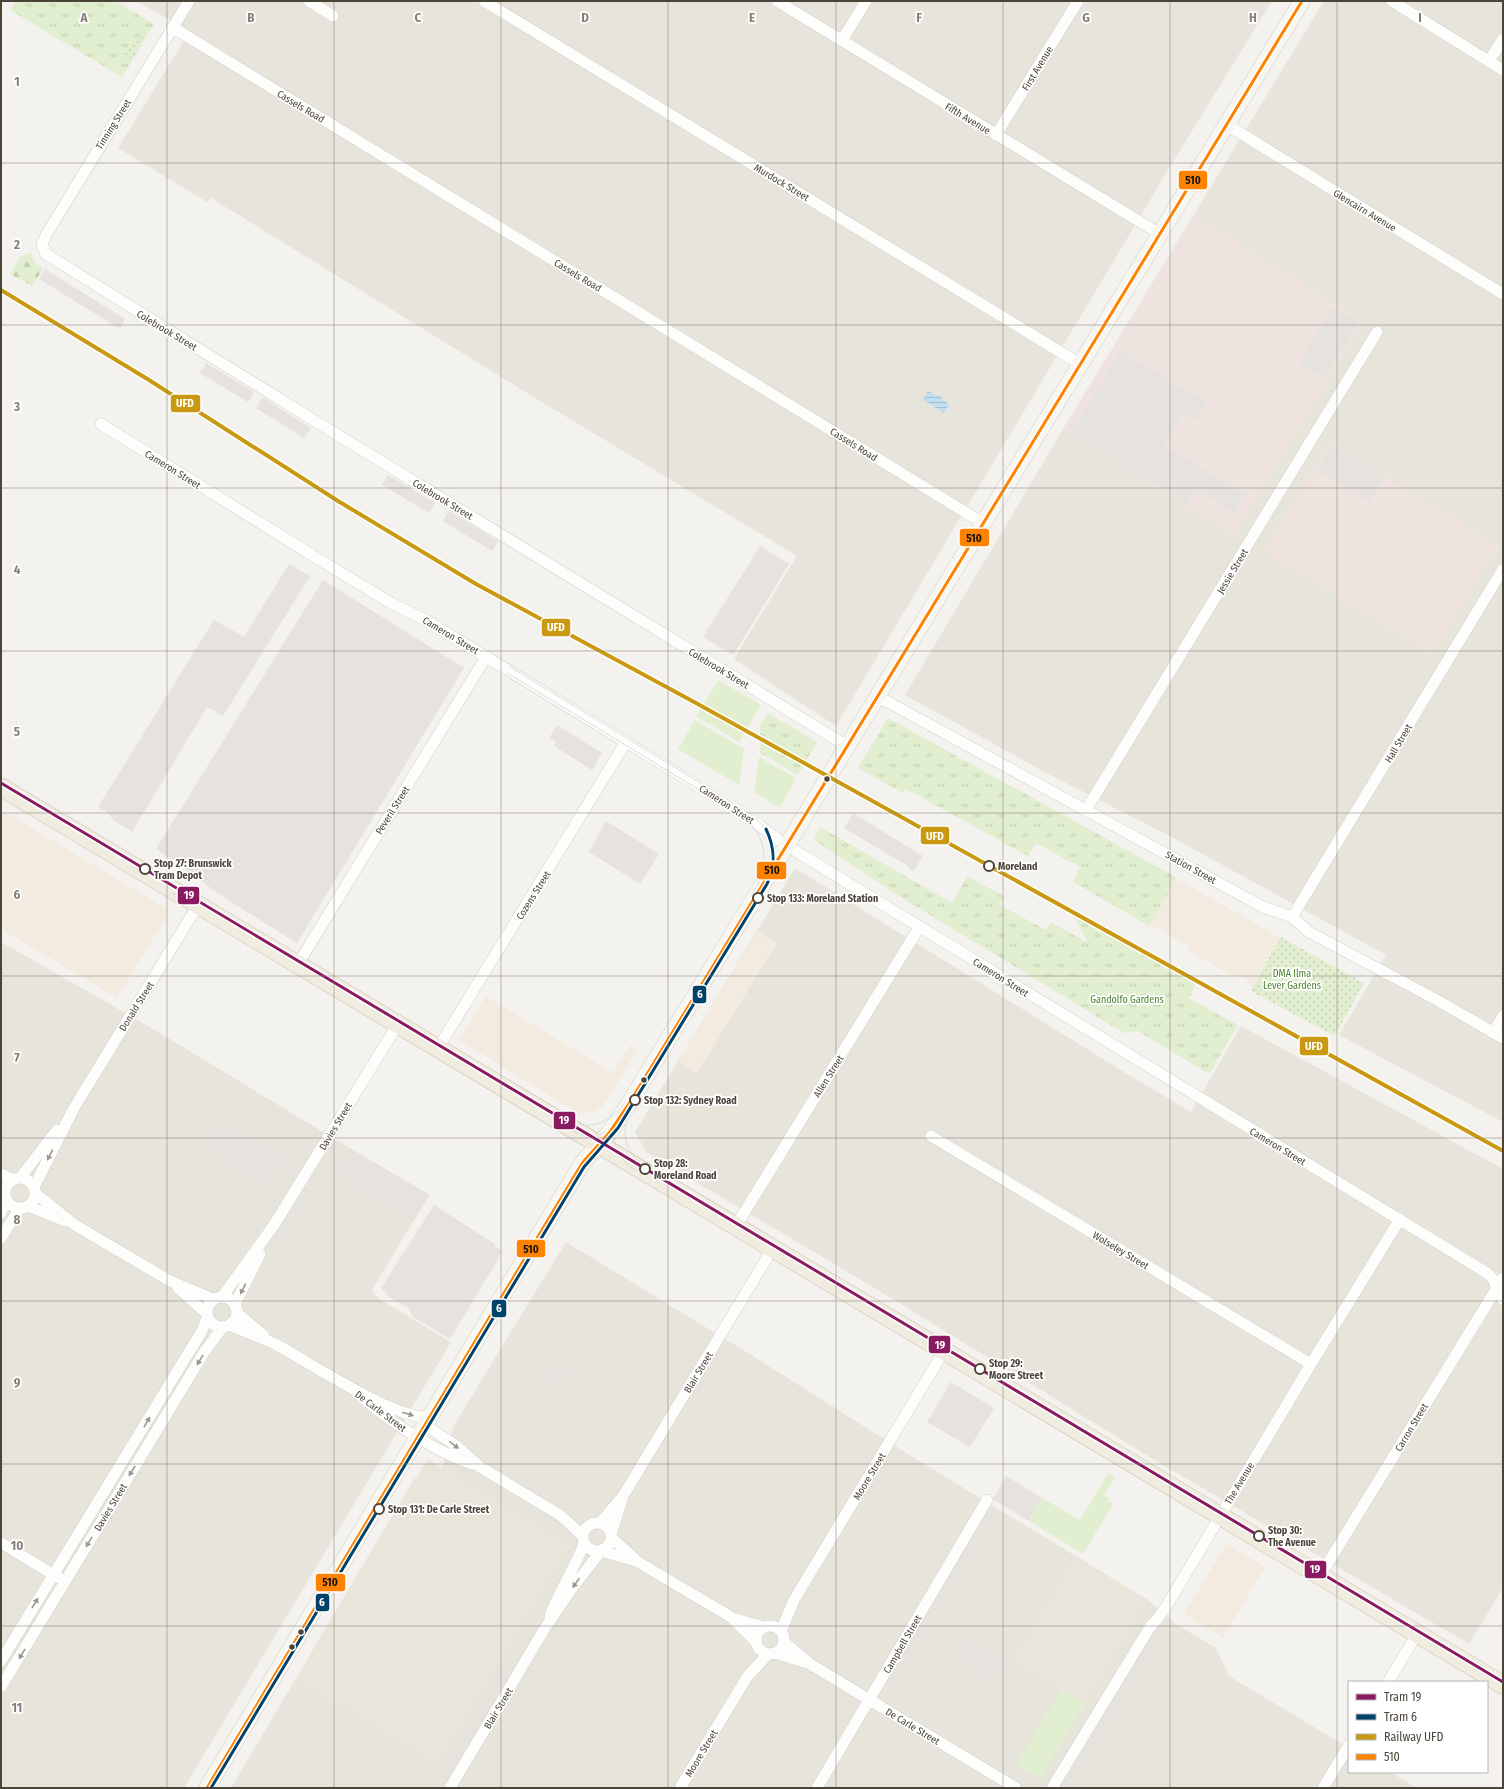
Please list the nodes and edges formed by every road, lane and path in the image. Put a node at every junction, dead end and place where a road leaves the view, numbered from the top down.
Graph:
1 (189, 1) edge
2 (309, 1) edge
3 (484, 1) edge
4 (777, 1) edge
5 (866, 1) edge
6 (1078, 1) edge
7 (1392, 1) edge
8 (1299, 2) edge
9 (333, 16) dead end
10 (172, 27) junction
11 (1503, 39) edge
12 (842, 40) junction
13 (1489, 61) junction
14 (1503, 70) edge
15 (1226, 125) junction
16 (996, 135) junction
17 (1160, 234) junction
18 (42, 249) joint
19 (1503, 294) edge
20 (1377, 332) dead end
21 (1080, 364) junction
22 (101, 424) dead end
23 (983, 523) junction
24 (1503, 570) edge
25 (486, 656) junction
26 (877, 696) junction
27 (626, 742) junction
28 (847, 746) junction
29 (1, 787) edge
30 (1086, 810) junction
31 (786, 845) junction
32 (198, 905) junction
33 (1292, 917) junction
34 (920, 926) junction
35 (298, 964) junction
36 (1503, 1016) edge
37 (398, 1024) junction
38 (1493, 1033) junction
39 (1503, 1038) edge
40 (438, 1048) junction
41 (74, 1108) junction
42 (931, 1136) dead end
43 (599, 1144) junction
44 (1, 1174) edge
45 (16, 1179) junction
46 (34, 1190) junction
47 (4, 1192) edge
48 (24, 1207) junction
49 (1, 1213) edge
50 (1400, 1219) junction
51 (75, 1225) junction
52 (736, 1226) junction
53 (272, 1228) junction
54 (1, 1238) edge
55 (773, 1248) junction
56 (170, 1281) junction
57 (1500, 1283) edge
58 (217, 1298) junction
59 (1503, 1300) edge
60 (236, 1309) junction
61 (207, 1315) junction
62 (226, 1327) junction
63 (274, 1343) junction
64 (944, 1351) junction
65 (1311, 1364) junction
66 (347, 1386) junction
67 (425, 1426) junction
68 (623, 1496) junction
69 (987, 1500) dead end
70 (560, 1515) junction
71 (1219, 1516) junction
72 (595, 1524) junction
73 (611, 1536) junction
74 (583, 1540) junction
75 (1, 1543) edge
76 (600, 1551) junction
77 (638, 1562) junction
78 (53, 1574) junction
79 (1320, 1576) junction
80 (65, 1582) junction
81 (794, 1600) junction
82 (731, 1617) junction
83 (767, 1626) junction
84 (546, 1628) junction
85 (1417, 1634) junction
86 (782, 1637) junction
87 (756, 1644) junction
88 (771, 1653) junction
89 (1, 1661) edge
90 (810, 1664) junction
91 (747, 1677) junction
92 (1389, 1681) edge
93 (1503, 1685) edge
94 (1, 1687) edge
95 (870, 1700) junction
96 (1348, 1747) edge
97 (207, 1788) edge
98 (450, 1788) edge
99 (680, 1788) edge
100 (817, 1788) edge
101 (1016, 1788) edge
102 (1052, 1788) edge
103 (1323, 1788) edge

1 - 10 street, Tinning Street
2 - 9 street
3 - 21 street, Murdock Street
4 - 12 street, Fifth Avenue
5 - 12 street
6 - 16 street, First Avenue
7 - 13 street
8 - 15 main road
10 - 18 street, Tinning Street
10 - 23 street, Cassels Road
11 - 13 street
12 - 16 street, Fifth Avenue
13 - 14 street
15 - 17 main road
15 - 19 street, Glencairn Avenue
16 - 17 street, Fifth Avenue
17 - 21 main road
18 - 28 street, Colebrook Street
20 - 30 street, Jessie Street
21 - 23 main road
22 - 25 street, Cameron Street
23 - 26 main road
24 - 33 street, Hall Street
25 - 27 street, Cameron Street
25 - 35 street, Peveril Street
26 - 28 main road
26 - 30 street, Station Street
27 - 31 street, Cameron Street
27 - 40 street, Cozens Street
28 - 31 main road
29 - 32 highway
30 - 33 street, Station Street
31 - 34 street, Cameron Street
31 - 43 main road
32 - 35 highway
32 - 41 street, Donald Street
33 - 38 street, Station Street
34 - 50 street, Cameron Street
34 - 52 street, Allen Street
35 - 37 highway
36 - 38 street
37 - 40 highway
37 - 53 street, Davies Street
38 - 39 street, Station Street
40 - 43 highway
41 - 45 street, Donald Street
41 -> 46 street, Donald Street
42 - 65 street, Wolseley Street
43 - 52 highway
43 - 67 main road
44 - 45 street
45 - 46 street
45 - 47 street
46 - 48 street
46 - 51 street
47 - 48 street
47 - 49 street
48 - 51 street
48 - 54 street
50 - 57 street, Cameron Street
50 - 65 street, The Avenue
51 - 56 street
52 - 55 highway
53 - 58 street, Davies Street
53 -> 60 street, Davies Street
55 - 64 highway
55 - 68 street, Blair Street
56 - 58 street
56 - 61 street
57 - 59 street, Cameron Street
57 - 79 street, Carron Street
58 - 60 street
58 - 61 street
60 - 62 street
60 - 63 street, De Carle Street
61 - 62 street
78 -> 61 street, Davies Street
62 - 63 street, De Carle Street
62 -> 80 street, Davies Street
63 - 66 street, De Carle Street
64 - 71 highway
64 - 81 street, Moore Street
65 - 71 street, The Avenue
66 - 67 street, De Carle Street
66 -> 67 street, De Carle Street
67 - 70 street, De Carle Street
67 - 97 main road
68 - 72 street, Blair Street
68 - 73 street, Blair Street
69 - 95 street, Campbell Street
70 - 72 street, De Carle Street
70 - 74 street, De Carle Street
71 - 79 highway
71 - 102 street, The Avenue
72 - 73 street
72 - 74 street
73 - 76 street
73 - 77 street
74 - 76 street
74 - 84 street, Blair Street
75 - 78 street
76 - 77 street
76 -> 84 street, Blair Street
77 - 82 street
78 - 80 street
89 -> 78 street, Davies Street
79 - 85 highway
80 -> 94 street, Davies Street
81 - 83 street, Moore Street
81 - 86 street, Moore Street
82 - 83 street
82 - 87 street
83 - 86 street
83 - 87 street
84 - 98 street, Blair Street
85 - 92 street
85 - 93 highway
86 - 88 street
86 - 90 street, De Carle Street
87 - 88 street
87 - 91 street, Moore Street
88 - 90 street, De Carle Street
88 - 91 street, Moore Street
90 - 95 street, De Carle Street
91 - 99 street, Moore Street
95 - 100 street, Campbell Street
95 - 101 street, De Carle Street
96 - 103 street

